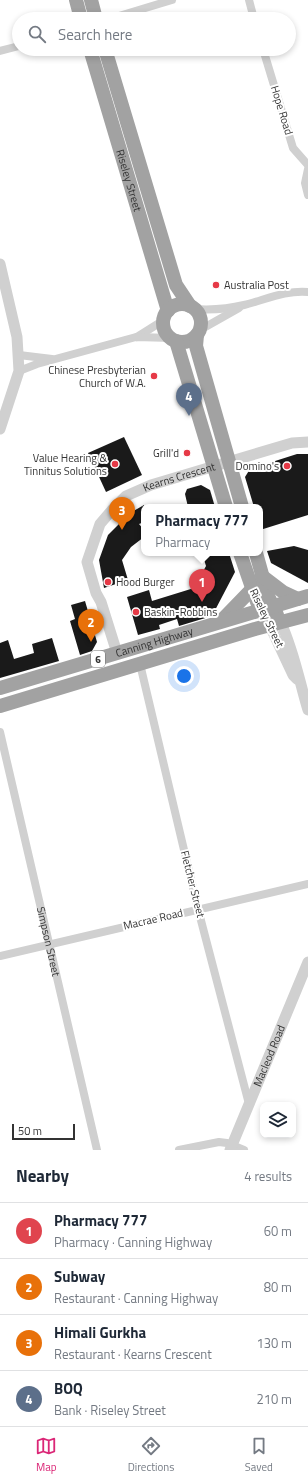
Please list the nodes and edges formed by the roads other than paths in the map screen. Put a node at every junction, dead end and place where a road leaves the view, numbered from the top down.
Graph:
1 (76, 0) edge
2 (91, 0) edge
3 (172, 0) edge
4 (249, 0) edge
5 (79, 12) edge
6 (94, 12) edge
7 (132, 12) edge
8 (252, 12) edge
9 (12, 48) edge
10 (0, 52) edge
11 (92, 56) edge
12 (107, 56) edge
13 (265, 56) edge
14 (308, 165) edge
15 (308, 169) edge
16 (308, 195) edge
17 (0, 264) edge
18 (308, 292) edge
19 (243, 306) junction
20 (192, 307) junction
21 (166, 316) junction
22 (198, 333) junction
23 (136, 338) junction
24 (174, 340) junction
25 (19, 355) junction
26 (54, 360) junction
27 (19, 371) junction
28 (0, 429) edge
29 (308, 442) edge
30 (229, 462) junction
31 (214, 466) junction
32 (225, 504) edge
33 (241, 504) edge
34 (241, 556) edge
35 (257, 556) edge
36 (262, 576) junction
37 (252, 589) junction
38 (303, 598) edge
39 (267, 608) junction
40 (308, 615) edge
41 (219, 622) junction
42 (275, 624) junction
43 (117, 653) junction
44 (140, 664) junction
45 (0, 688) edge
46 (0, 706) edge
47 (308, 710) edge
48 (0, 732) edge
49 (307, 884) edge
50 (198, 909) junction
51 (50, 943) junction
52 (0, 956) edge
53 (308, 962) edge
54 (249, 1104) junction
55 (231, 1148) edge
56 (97, 1150) edge
57 (179, 1150) edge
58 (244, 1150) edge

1 - 5 highway
2 - 6 highway
3 - 7 street
4 - 8 street
9 - 10 street
11 - 21 highway, Riseley Street
12 - 20 highway, Riseley Street
13 - 14 street, Hope Road
15 - 16 street
17 - 25 street
18 - 19 street
19 - 20 street
19 - 22 street
20 - 21 highway
20 - 22 highway, Riseley Street
21 - 23 street
21 - 24 highway, Riseley Street
22 - 24 highway
22 - 30 highway, Riseley Street
23 - 24 street
23 - 26 street
24 - 31 highway, Riseley Street
25 - 26 street
25 - 27 street
26 - 27 street
27 - 28 street
29 - 30 street, Kearns Crescent
30 - 31 street, Kearns Crescent
30 - 33 highway, Riseley Street
31 - 32 highway, Riseley Street
31 - 43 street, Kearns Crescent
34 - 37 highway, Riseley Street
35 - 36 highway, Riseley Street
36 - 38 highway
36 - 39 highway, Riseley Street
37 - 39 highway, Riseley Street
37 - 41 highway
38 - 39 highway, Canning Highway / 6
39 - 41 highway, Canning Highway / 6
39 - 42 highway, Riseley Street
40 - 42 highway, Canning Highway / 6
41 - 43 highway, Canning Highway / 6
42 - 44 highway, Canning Highway / 6
42 - 47 street, Riseley Street
43 - 45 highway, Canning Highway / 6
44 - 46 highway, Canning Highway / 6
44 - 50 street, Fletcher Street
48 - 51 street, Simpson Street
49 - 50 street, Macrae Road
50 - 51 street, Macrae Road
50 - 54 street, Fletcher Street
51 - 52 street, Macrae Road
51 - 56 street, Simpson Street
53 - 54 street, Macleod Road
54 - 55 street, Macleod Road
55 - 57 street
55 - 58 street

